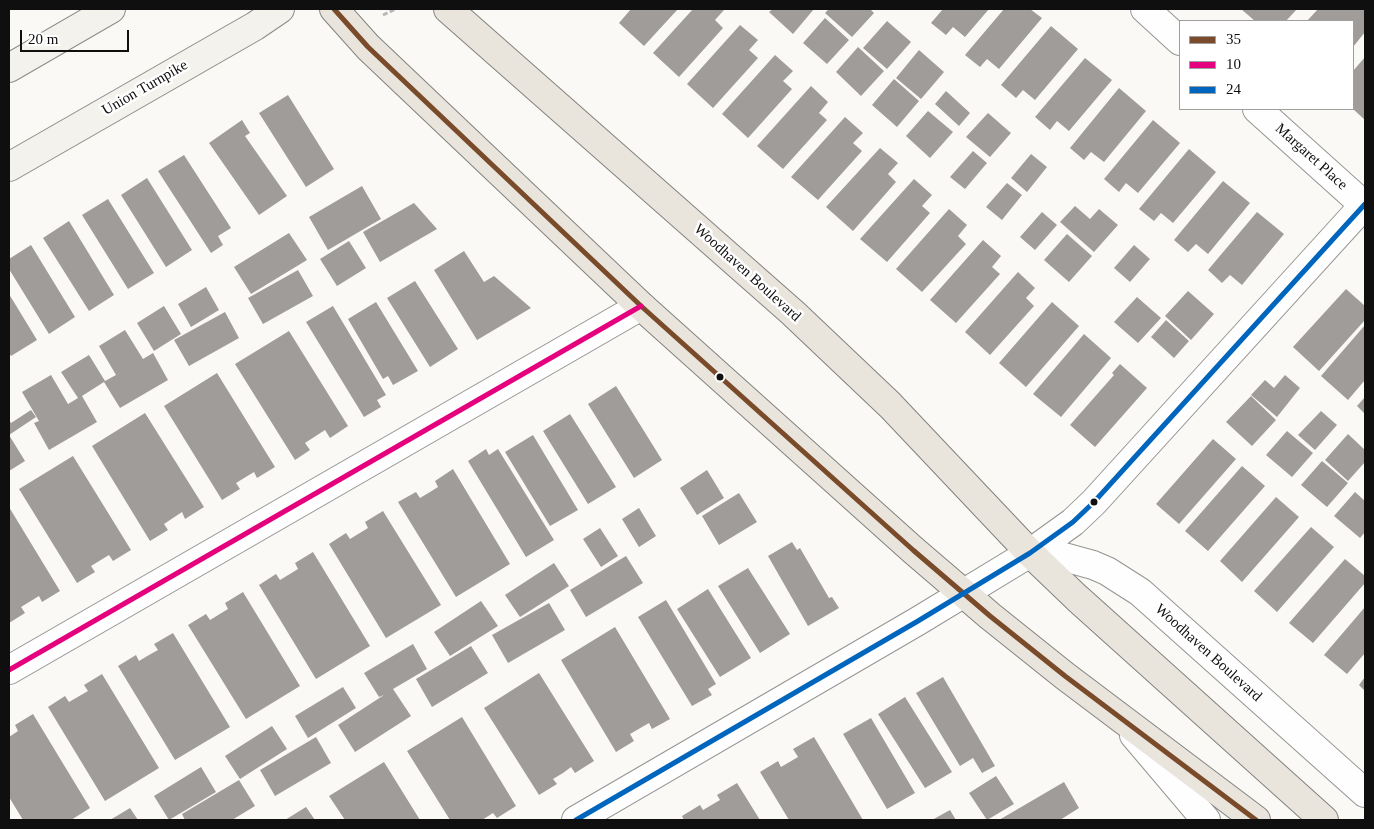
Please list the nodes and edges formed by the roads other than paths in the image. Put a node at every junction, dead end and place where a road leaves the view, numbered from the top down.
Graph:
1 (111, 9) edge
2 (280, 9) edge
3 (334, 9) edge
4 (448, 9) edge
5 (1145, 9) edge
6 (1179, 39) edge
7 (9, 68) edge
8 (1258, 110) edge
9 (9, 166) edge
10 (1365, 205) edge
11 (641, 306) junction
12 (1030, 553) junction
13 (963, 593) junction
14 (9, 670) edge
15 (1119, 717) junction
16 (1365, 793) edge
17 (576, 820) edge
18 (1206, 820) edge
19 (1256, 820) edge
20 (1324, 820) edge

1 - 7 main road
2 - 9 main road, Union Turnpike
3 - 11 main road
4 - 12 main road, Woodhaven Boulevard
5 - 6 street
8 - 10 street, Margaret Place
10 - 12 street
11 - 13 main road
11 - 14 street
12 - 13 street
12 - 16 street, Woodhaven Boulevard
12 - 20 main road, Woodhaven Boulevard
13 - 15 main road
13 - 17 street
15 - 18 street
15 - 19 main road

